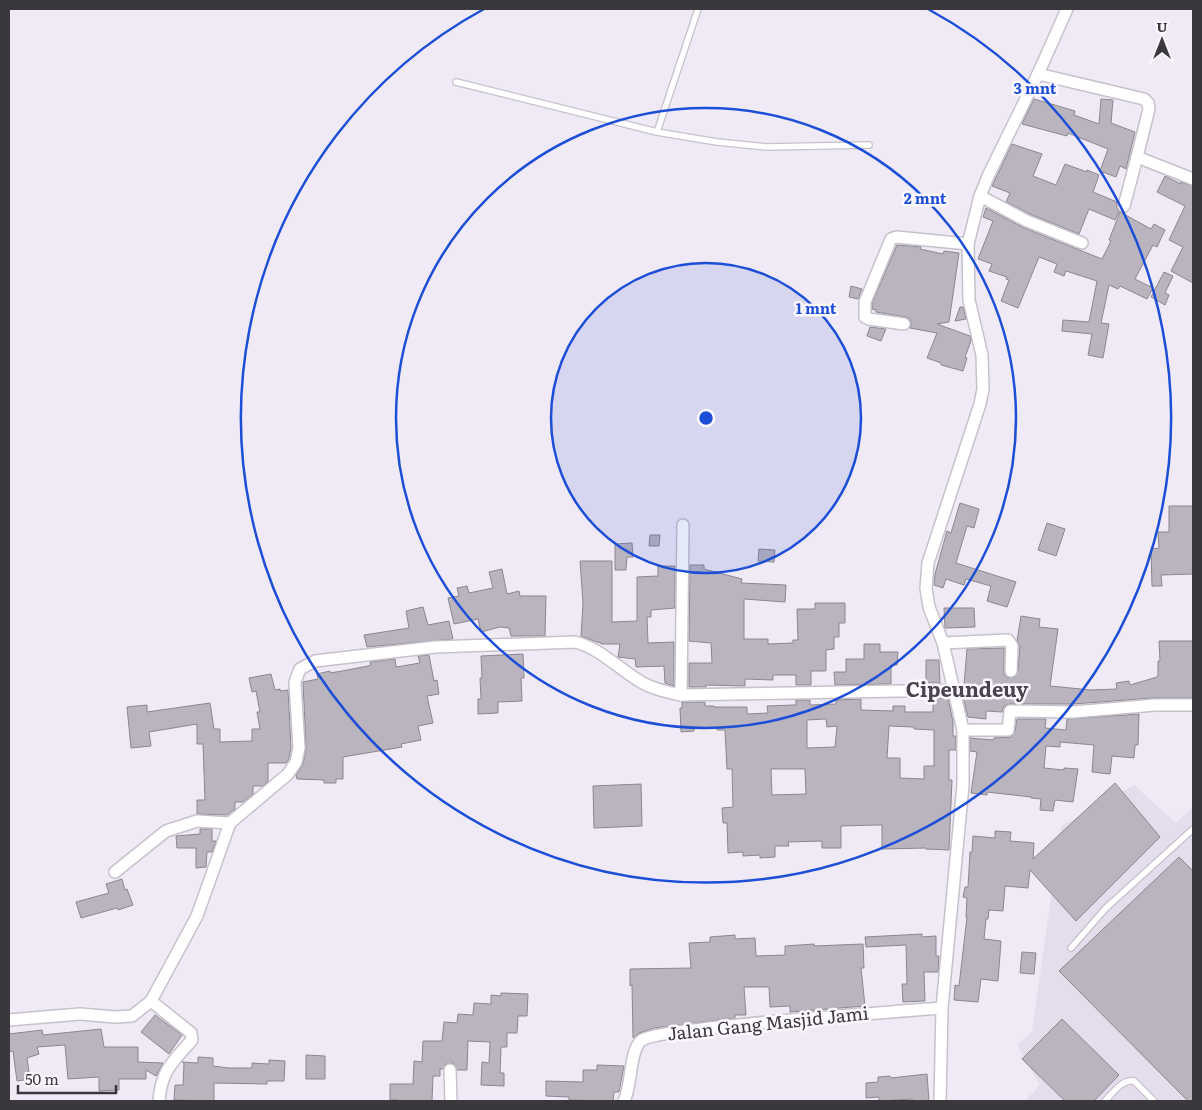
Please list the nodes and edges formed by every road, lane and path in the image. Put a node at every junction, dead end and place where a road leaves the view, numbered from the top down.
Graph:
1 (698, 9) edge
2 (1067, 9) edge
3 (1038, 74) junction
4 (456, 82) dead end
5 (657, 132) junction
6 (868, 145) dead end
7 (1137, 157) junction
8 (1193, 180) edge
9 (980, 196) junction
10 (1124, 206) dead end
11 (1082, 243) dead end
12 (968, 244) junction
13 (904, 324) dead end
14 (683, 525) dead end
15 (943, 643) junction
16 (1011, 671) dead end
17 (955, 690) junction
18 (682, 695) junction
19 (1193, 705) edge
20 (963, 730) junction
21 (230, 823) junction
22 (1192, 832) edge
23 (115, 872) dead end
24 (1071, 948) dead end
25 (151, 1001) junction
26 (942, 1008) junction
27 (9, 1020) edge
28 (450, 1070) dead end
29 (159, 1101) edge
30 (451, 1101) edge
31 (624, 1101) edge
32 (940, 1101) edge
33 (1104, 1101) edge
34 (1154, 1101) edge

1 - 5 lane
2 - 3 street
3 - 7 street
3 - 9 street
4 - 5 lane
5 - 6 lane
7 - 8 street
7 - 10 street
9 - 11 street
9 - 12 street
12 - 13 street
12 - 15 street
14 - 18 street
15 - 16 street
15 - 17 street
17 - 18 street
17 - 20 street
18 - 21 street
19 - 20 street
20 - 26 street
21 - 23 street
21 - 25 street
22 - 24 lane
25 - 27 street
25 - 29 street
26 - 31 street, Jalan Gang Masjid Jami
26 - 32 street
28 - 30 street
33 - 34 lane

